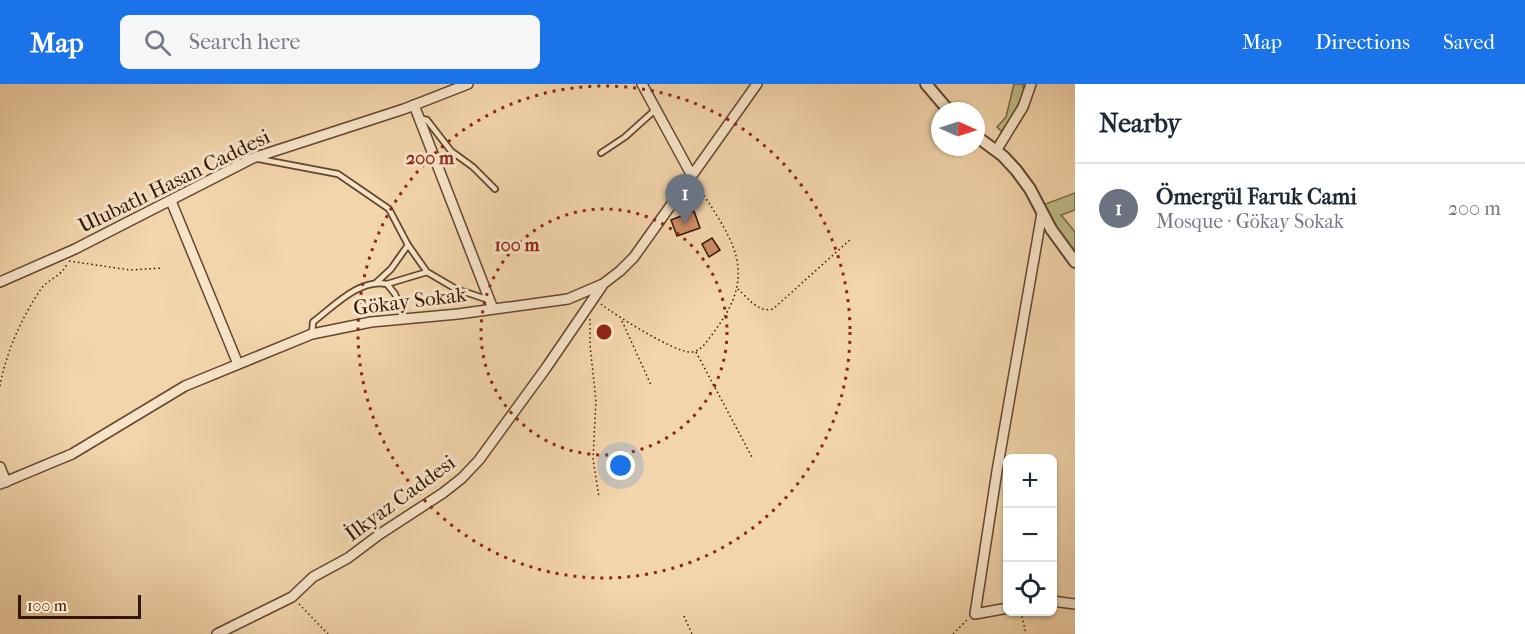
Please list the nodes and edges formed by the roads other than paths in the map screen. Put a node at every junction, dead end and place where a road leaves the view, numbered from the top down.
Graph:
1 (468, 84) edge
2 (642, 84) edge
3 (757, 84) edge
4 (926, 84) edge
5 (1031, 84) edge
6 (941, 102) edge
7 (414, 105) junction
8 (656, 110) junction
9 (418, 118) junction
10 (985, 143) edge
11 (996, 151) junction
12 (601, 153) dead end
13 (253, 158) junction
14 (691, 174) junction
15 (495, 189) dead end
16 (171, 201) junction
17 (1042, 213) junction
18 (408, 245) junction
19 (1075, 262) edge
20 (427, 272) junction
21 (0, 282) edge
22 (376, 282) junction
23 (387, 284) junction
24 (603, 284) junction
25 (491, 304) junction
26 (405, 319) junction
27 (312, 334) junction
28 (238, 363) junction
29 (0, 467) edge
30 (3, 483) edge
31 (1057, 602) edge
32 (1075, 604) edge
33 (1003, 609) edge
34 (217, 634) edge

1 - 7 street, Ulubatlı Hasan Caddesi
2 - 8 street
3 - 14 street, Gökay Sokak
4 - 6 street
5 - 11 street
7 - 9 street
7 - 13 street, Ulubatlı Hasan Caddesi
8 - 12 lane
8 - 14 street
9 - 15 lane
9 - 25 street
10 - 11 street
11 - 17 street
13 - 16 street, Ulubatlı Hasan Caddesi
13 - 18 lane
14 - 24 street, Gökay Sokak
16 - 21 street, Ulubatlı Hasan Caddesi
16 - 28 street
17 - 19 street
17 - 33 street
18 - 20 lane
18 - 22 lane
20 - 23 lane
20 - 25 lane
22 - 23 lane
22 - 27 lane
23 - 26 lane
24 - 25 street, Gökay Sokak
24 - 34 street, İlkyaz Caddesi
25 - 26 street, Gökay Sokak
26 - 27 street, Gökay Sokak
27 - 28 street, Gökay Sokak
28 - 30 street, Gökay Sokak
29 - 30 street
31 - 32 street

